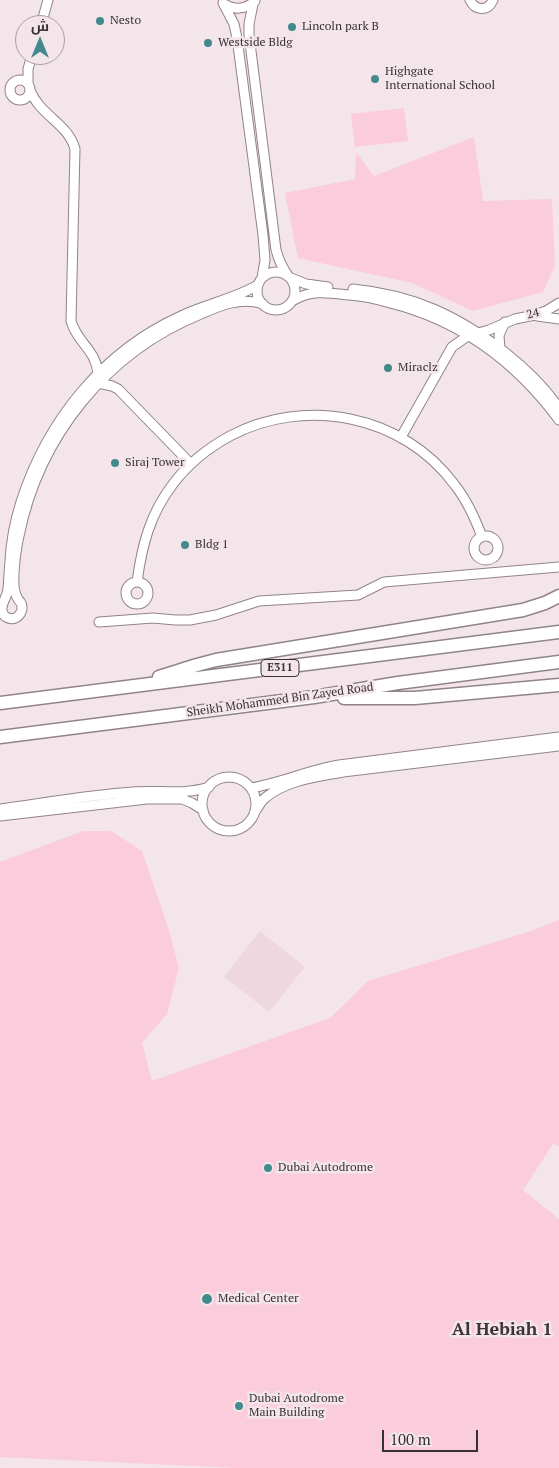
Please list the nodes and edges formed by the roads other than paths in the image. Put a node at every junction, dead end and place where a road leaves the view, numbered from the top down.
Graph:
1 (48, 0) edge
2 (470, 0) edge
3 (493, 0) edge
4 (221, 2) edge
5 (255, 2) edge
6 (44, 15) edge
7 (27, 65) edge
8 (31, 65) edge
9 (16, 80) junction
10 (29, 87) junction
11 (20, 100) junction
12 (38, 105) junction
13 (290, 278) junction
14 (260, 281) junction
15 (294, 300) junction
16 (559, 303) edge
17 (262, 304) junction
18 (535, 315) junction
19 (559, 319) edge
20 (505, 322) junction
21 (449, 324) junction
22 (474, 334) junction
23 (452, 347) junction
24 (500, 349) junction
25 (92, 353) junction
26 (115, 363) junction
27 (98, 379) junction
28 (118, 389) junction
29 (559, 408) edge
30 (559, 420) edge
31 (401, 437) junction
32 (191, 464) junction
33 (482, 538) dead end
34 (559, 567) edge
35 (137, 582) dead end
36 (559, 596) edge
37 (99, 622) dead end
38 (559, 632) edge
39 (559, 662) edge
40 (559, 685) edge
41 (132, 686) junction
42 (314, 697) junction
43 (0, 703) edge
44 (0, 737) edge
45 (559, 737) edge
46 (559, 746) edge
47 (208, 787) junction
48 (251, 788) junction
49 (0, 809) edge
50 (202, 810) junction
51 (256, 810) junction
52 (0, 816) edge

1 - 6 street
2 - 3 street
4 - 5 street
4 - 14 street
5 - 13 street
7 - 9 street
8 - 10 street
9 - 10 street
9 - 11 street
10 - 11 street
10 - 12 street
11 - 12 street
12 - 25 street
13 - 14 street
13 - 15 street
13 - 22 street
14 - 17 street
14 - 26 street
15 - 17 street
15 - 21 street
16 - 18 street, 24
17 - 26 street
18 - 19 street
18 - 20 street, 24
20 - 22 street, 24
20 - 24 street
21 - 22 street
21 - 23 street
22 - 23 street, 24
22 - 24 street
22 - 30 street
23 - 31 street
24 - 29 street
25 - 26 street
25 - 27 street
26 - 27 street
26 - 28 street
27 - 27 street
27 - 28 street
28 - 32 street
31 - 32 street
31 - 33 street
32 - 35 street
34 - 37 street
36 - 41 highway
38 - 41 highway, E311
39 - 42 highway, Sheikh Mohammed Bin Zayed Road
40 - 42 highway
41 - 43 highway, E311
42 - 44 highway, Sheikh Mohammed Bin Zayed Road
45 - 48 street
46 - 51 street
47 - 48 street
47 - 49 street
47 - 50 street
48 - 51 street
50 - 51 street
50 - 52 street

